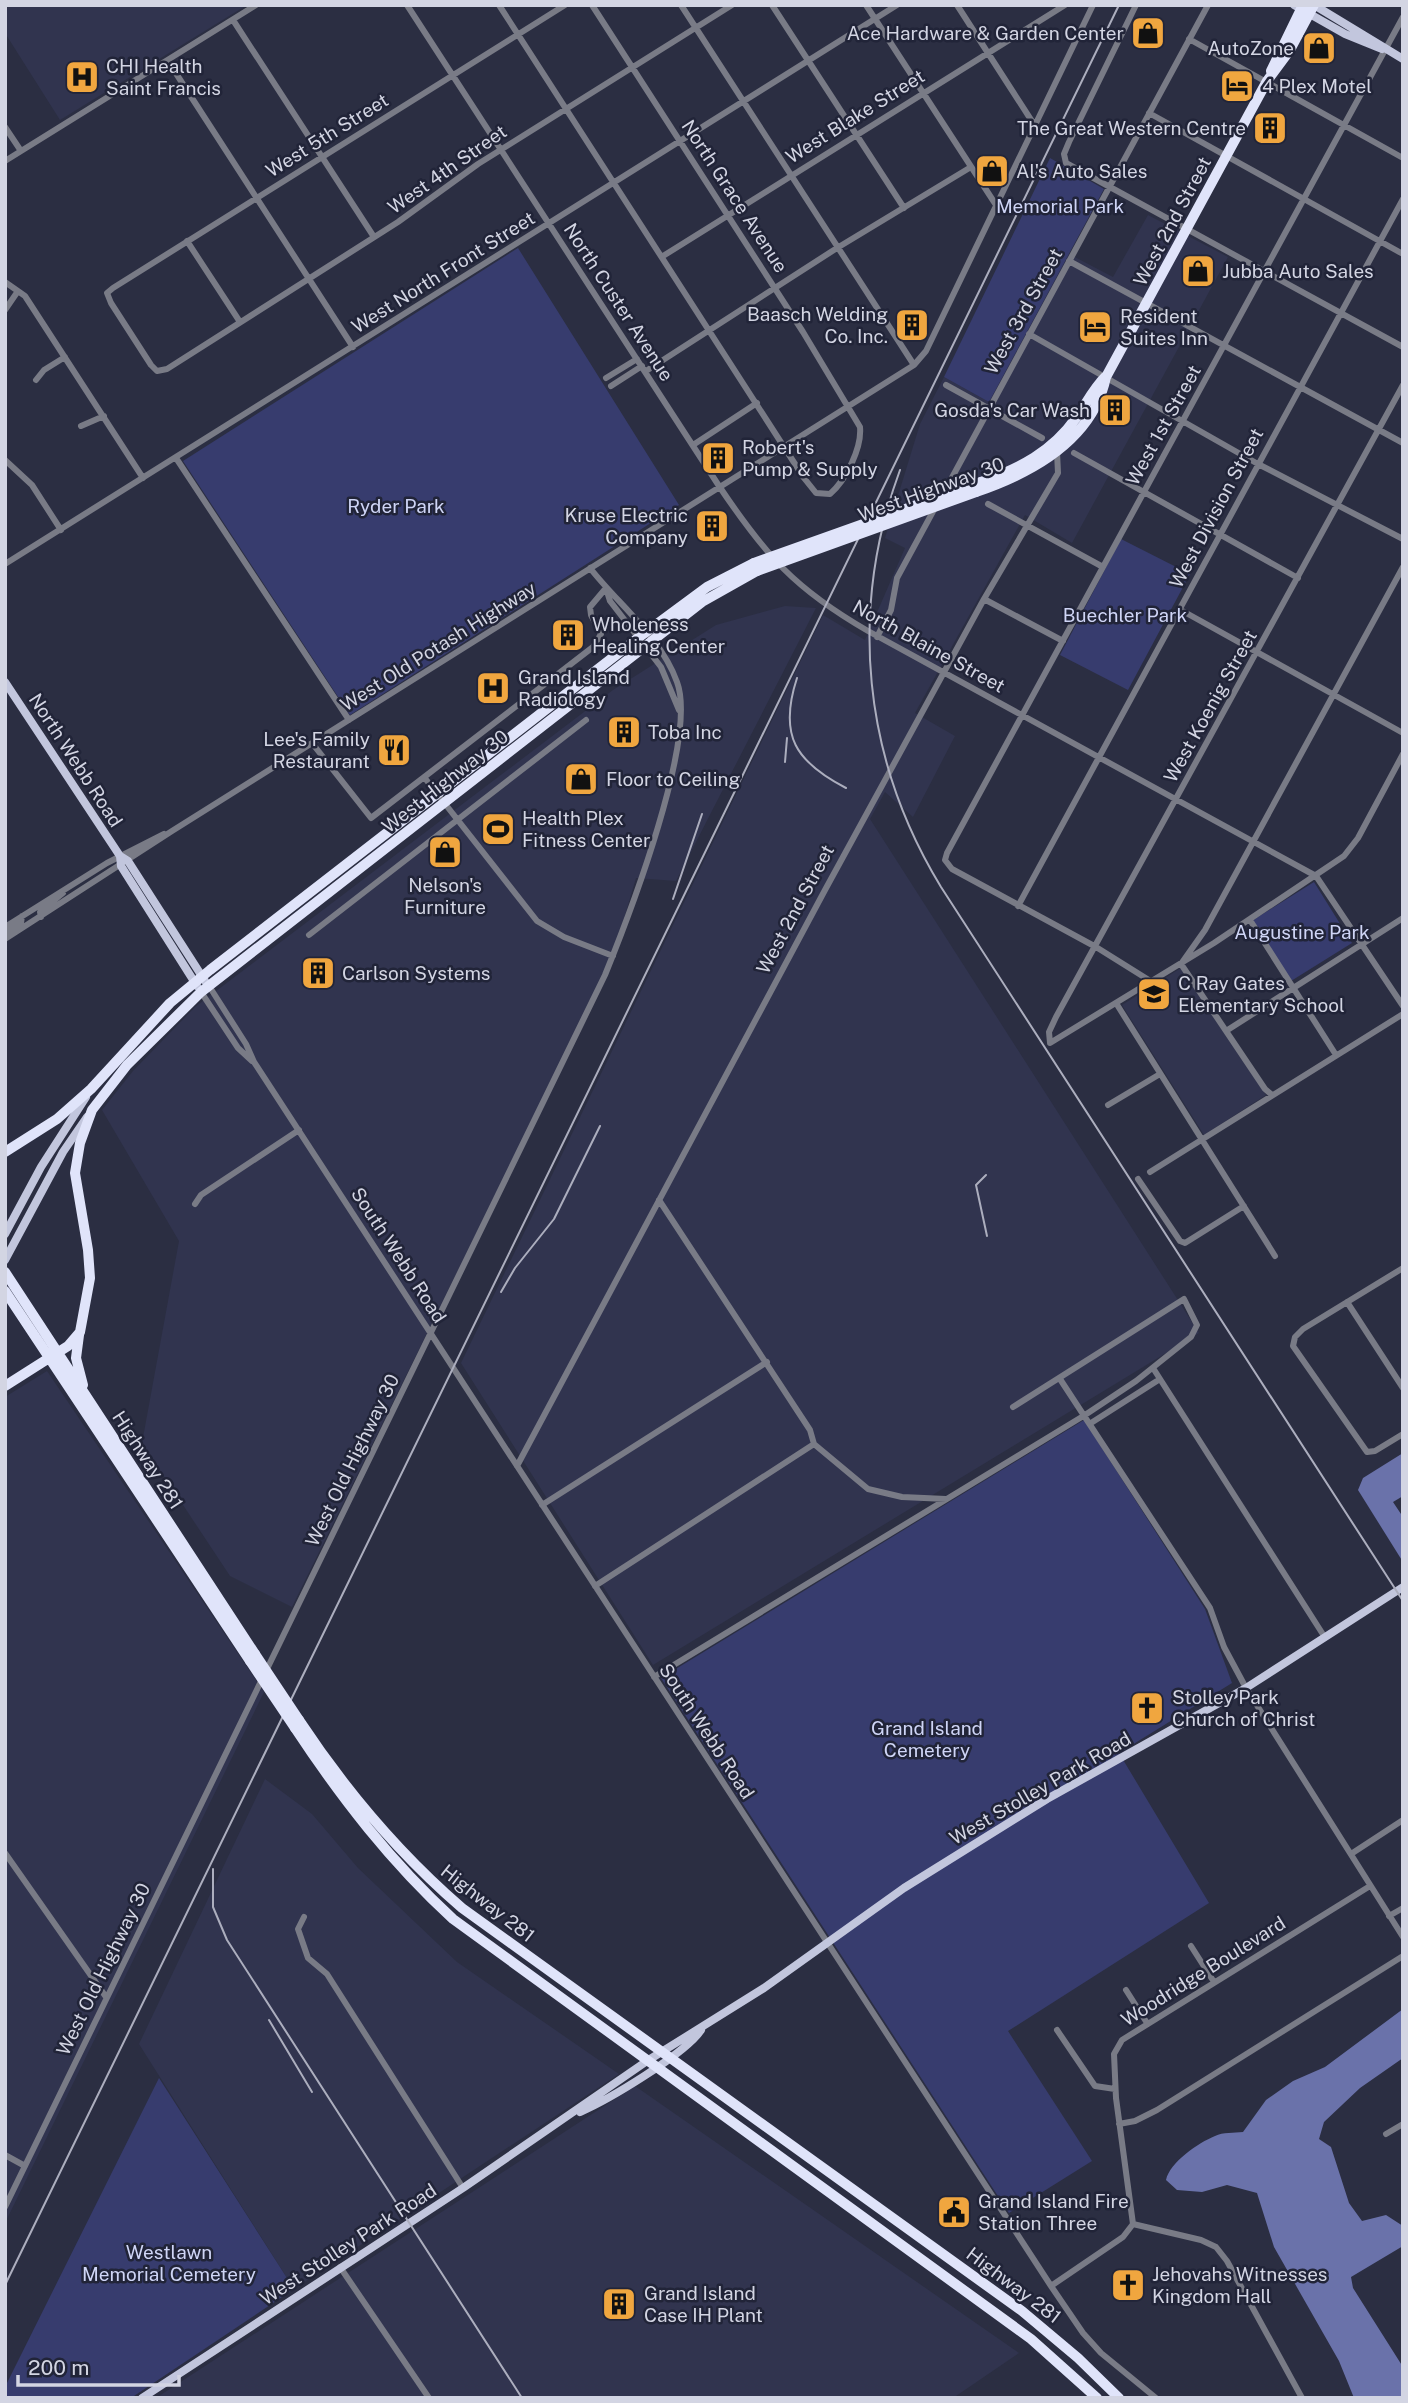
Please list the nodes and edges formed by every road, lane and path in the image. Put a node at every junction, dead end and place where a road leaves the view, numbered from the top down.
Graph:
1 (256, 5) edge
2 (407, 5) edge
3 (499, 5) edge
4 (565, 5) edge
5 (592, 5) edge
6 (681, 5) edge
7 (732, 5) edge
8 (772, 5) edge
9 (866, 5) edge
10 (897, 5) edge
11 (957, 5) edge
12 (1047, 5) edge
13 (1065, 5) edge
14 (1093, 5) edge
15 (1136, 5) edge
16 (1208, 5) edge
17 (1307, 7) edge
18 (1052, 13) junction
19 (1403, 17) edge
20 (874, 19) junction
21 (233, 20) junction
22 (696, 28) junction
23 (518, 35) junction
24 (1189, 39) junction
25 (1385, 49) junction
26 (988, 53) junction
27 (1403, 59) edge
28 (168, 61) junction
29 (808, 61) junction
30 (633, 68) junction
31 (452, 75) junction
32 (1267, 81) junction
33 (923, 93) junction
34 (743, 101) junction
35 (565, 109) junction
36 (1149, 113) junction
37 (1035, 126) junction
38 (5, 127) edge
39 (1344, 127) junction
40 (856, 134) junction
41 (680, 141) junction
42 (502, 149) junction
43 (21, 151) junction
44 (322, 156) junction
45 (1227, 156) junction
46 (1403, 158) edge
47 (5, 162) edge
48 (971, 167) junction
49 (790, 174) junction
50 (614, 183) junction
51 (1109, 187) junction
52 (256, 198) junction
53 (1403, 199) edge
54 (1305, 200) junction
55 (996, 205) junction
56 (904, 208) junction
57 (727, 215) junction
58 (549, 223) junction
59 (1187, 229) junction
60 (374, 237) junction
61 (187, 241) junction
62 (1380, 241) junction
63 (837, 248) junction
64 (1403, 254) edge
65 (663, 256) junction
66 (1069, 261) junction
67 (1266, 271) junction
68 (309, 278) junction
69 (5, 282) edge
70 (775, 288) junction
71 (18, 292) junction
72 (1147, 304) junction
73 (5, 310) edge
74 (1340, 314) junction
75 (240, 322) junction
76 (710, 330) junction
77 (1029, 334) junction
78 (353, 347) junction
79 (1224, 347) junction
80 (1403, 347) edge
81 (65, 357) junction
82 (637, 359) junction
83 (180, 361) joint
84 (914, 365) junction
85 (644, 369) junction
86 (1106, 377) junction
87 (606, 379) dead end
88 (36, 380) dead end
89 (946, 385) dead end
90 (1403, 385) edge
91 (611, 386) dead end
92 (1300, 387) junction
93 (757, 403) junction
94 (849, 406) junction
95 (988, 408) junction
96 (104, 416) junction
97 (1183, 420) junction
98 (81, 426) dead end
99 (1379, 430) junction
100 (1042, 438) dead end
101 (1403, 443) edge
102 (693, 445) junction
103 (784, 445) junction
104 (1055, 448) junction
105 (1074, 453) dead end
106 (176, 458) junction
107 (5, 460) edge
108 (1258, 464) junction
109 (143, 478) junction
110 (719, 486) junction
111 (1143, 493) junction
112 (988, 504) dead end
113 (1338, 507) junction
114 (1027, 525) junction
115 (61, 530) junction
116 (1220, 535) junction
117 (1403, 539) edge
118 (5, 564) edge
119 (1103, 567) junction
120 (590, 568) junction
121 (1403, 568) edge
122 (1298, 578) junction
123 (606, 588) junction
124 (984, 599) junction
125 (821, 603) joint
126 (1180, 609) junction
127 (877, 637) junction
128 (645, 640) junction
129 (1063, 641) junction
130 (1256, 653) junction
131 (943, 673) junction
132 (5, 681) edge
133 (1334, 695) junction
134 (1021, 715) junction
135 (349, 720) junction
136 (586, 720) dead end
137 (1403, 733) edge
138 (313, 743) junction
139 (1403, 754) edge
140 (1100, 758) junction
141 (424, 777) junction
142 (438, 794) junction
143 (1177, 800) junction
144 (445, 804) junction
145 (458, 820) junction
146 (172, 831) junction
147 (1254, 842) junction
148 (120, 856) junction
149 (124, 863) junction
150 (1316, 876) junction
151 (66, 889) junction
152 (1018, 906) junction
153 (22, 916) junction
154 (41, 917) junction
155 (1403, 918) edge
156 (1250, 920) junction
157 (5, 927) edge
158 (1205, 930) junction
159 (309, 935) dead end
160 (5, 937) edge
161 (1214, 943) junction
162 (1362, 945) junction
163 (1096, 947) junction
164 (613, 956) junction
165 (1181, 964) junction
166 (198, 979) junction
167 (1152, 982) junction
168 (1293, 988) junction
169 (205, 989) junction
170 (1116, 1003) junction
171 (1403, 1006) edge
172 (1403, 1014) edge
173 (1226, 1031) junction
174 (1336, 1055) junction
175 (1160, 1074) junction
176 (92, 1089) junction
177 (1272, 1095) junction
178 (1108, 1105) dead end
179 (92, 1110) junction
180 (299, 1130) junction
181 (1202, 1139) junction
182 (5, 1152) edge
183 (1150, 1172) dead end
184 (1138, 1179) dead end
185 (659, 1200) junction
186 (195, 1205) dead end
187 (1244, 1206) junction
188 (5, 1234) edge
189 (1275, 1256) dead end
190 (7, 1257) edge
191 (1403, 1268) edge
192 (5, 1272) edge
193 (5, 1291) edge
194 (1347, 1302) junction
195 (80, 1332) junction
196 (432, 1334) junction
197 (53, 1356) junction
198 (767, 1362) junction
199 (1153, 1368) junction
200 (1160, 1378) junction
201 (1060, 1379) junction
202 (5, 1386) edge
203 (1403, 1388) edge
204 (1013, 1407) dead end
205 (95, 1411) junction
206 (1085, 1415) junction
207 (1091, 1423) junction
208 (1403, 1434) edge
209 (814, 1444) junction
210 (517, 1466) junction
211 (946, 1499) junction
212 (542, 1505) junction
213 (596, 1586) junction
214 (1403, 1587) edge
215 (1324, 1636) junction
216 (253, 1658) junction
217 (654, 1677) junction
218 (1246, 1688) junction
219 (297, 1724) junction
220 (1403, 1820) edge
221 (5, 1853) edge
222 (1350, 1854) junction
223 (1370, 1886) junction
224 (1403, 1908) edge
225 (1390, 1916) junction
226 (304, 1917) dead end
227 (1403, 1937) edge
228 (825, 1942) junction
229 (1191, 1946) dead end
230 (1403, 1956) edge
231 (1214, 1982) junction
232 (1126, 1990) dead end
233 (106, 1997) junction
234 (1147, 2023) junction
235 (1057, 2030) dead end
236 (665, 2055) junction
237 (651, 2064) junction
238 (1115, 2090) junction
239 (1119, 2124) junction
240 (1403, 2124) edge
241 (1387, 2134) dead end
242 (5, 2155) edge
243 (25, 2166) junction
244 (463, 2188) junction
245 (5, 2207) edge
246 (1133, 2224) junction
247 (340, 2267) junction
248 (1051, 2286) junction
249 (142, 2398) edge
250 (429, 2398) edge
251 (1097, 2398) edge
252 (1119, 2398) edge
253 (1156, 2398) edge
254 (1302, 2398) edge

1 - 21 street
2 - 31 street, North Custer Avenue
3 - 23 street
4 - 23 street, West 5th Street
5 - 30 street, North Grace Avenue
6 - 22 street
7 - 22 street, West 4th Street
8 - 29 street
9 - 20 street
10 - 20 street, West North Front Street
11 - 26 street
12 - 18 street
13 - 18 street, West Blake Street
14 - 37 street
15 - 51 street
16 - 24 street, West 3rd Street
17 - 25 main road
17 - 32 highway, West 2nd Street
18 - 26 street, West Blake Street
19 - 25 street, West 1st Street
20 - 29 street, West North Front Street
20 - 33 street
21 - 28 street
21 - 44 street
22 - 30 street, West 4th Street
22 - 34 street
23 - 31 street, West 5th Street
23 - 35 street
24 - 32 street
24 - 36 street, West 3rd Street
25 - 27 main road
25 - 39 street, West 1st Street
26 - 33 street, West Blake Street
26 - 37 street
28 - 43 street
28 - 52 street
29 - 34 street, West North Front Street
29 - 40 street
30 - 35 street, West 4th Street
30 - 41 street, North Grace Avenue
31 - 42 street, North Custer Avenue
31 - 44 street, West 5th Street
32 - 39 street
32 - 45 highway, West 2nd Street
33 - 40 street, West Blake Street
33 - 48 street
34 - 41 street, West North Front Street
34 - 49 street
35 - 42 street, West 4th Street
35 - 50 street
36 - 45 street
36 - 51 street, West 3rd Street
37 - 55 street
38 - 43 street
39 - 46 street
39 - 54 street, West 1st Street
40 - 49 street, West Blake Street
40 - 56 street
41 - 50 street, West North Front Street
41 - 57 street, North Grace Avenue
42 - 58 street, North Custer Avenue
42 - 60 street, West 4th Street
43 - 47 street
44 - 52 street, West 5th Street
44 - 60 street
45 - 54 street
45 - 59 highway, West 2nd Street
48 - 55 street
48 - 56 street
49 - 57 street, West Blake Street
49 - 63 street
50 - 58 street, West North Front Street
50 - 65 street
51 - 59 street
51 - 66 street, West 3rd Street
52 - 61 street, West 5th Street
52 - 68 street
53 - 62 street, West Division Street
54 - 62 street
54 - 67 street, West 1st Street
55 - 84 street
56 - 63 street
57 - 65 street, West Blake Street
57 - 70 street, North Grace Avenue
58 - 78 street, West North Front Street
58 - 82 street, North Custer Avenue
59 - 67 street
59 - 72 highway, West 2nd Street
60 - 68 street, West 4th Street
61 - 75 street
61 - 83 street, West 5th Street
62 - 64 street
62 - 74 street, West Division Street
63 - 70 street
63 - 84 street
65 - 76 street
66 - 72 street
66 - 77 street, West 3rd Street
67 - 74 street
67 - 79 street, West 1st Street
68 - 75 street, West 4th Street
68 - 78 street
69 - 71 street
70 - 76 street
70 - 94 street, North Grace Avenue
71 - 73 street
71 - 81 street
72 - 79 street
72 - 86 highway, West 2nd Street
74 - 80 street
74 - 92 street, West Division Street
75 - 83 street, West 4th Street
76 - 85 street
76 - 93 street
77 - 86 street
77 - 95 street, West 3rd Street
78 - 106 street, West North Front Street
79 - 92 street
79 - 97 street, West 1st Street
81 - 88 street
81 - 96 street
82 - 85 street, North Custer Avenue
82 - 87 street
84 - 94 street, West Old Potash Highway
85 - 91 street
85 - 102 street, North Custer Avenue
86 - 97 street
86 - 104 highway, West 2nd Street
89 - 95 street
90 - 99 street, West Koenig Street
92 - 99 street
92 - 108 street, West Division Street
93 - 102 street
93 - 103 street
94 - 103 street, West Old Potash Highway
94 - 103 street, North Grace Avenue
95 - 100 street
95 - 127 street, West 3rd Street
96 - 98 street
96 - 109 street
97 - 108 street
97 - 111 street, West 1st Street
99 - 101 street
99 - 113 street, West Koenig Street
102 - 110 street, North Custer Avenue
103 - 110 street, West Old Potash Highway
104 - 114 street, West 2nd Street
104 - 128 highway, West Highway 30, bridge
105 - 111 street
106 - 109 street, West North Front Street
106 - 135 street
107 - 115 street
108 - 113 street
108 - 116 street, West Division Street
109 - 115 street, West North Front Street
110 - 120 street, West Old Potash Highway
110 - 125 street, North Custer Avenue
111 - 116 street
111 - 119 street, West 1st Street
112 - 114 street
113 - 117 street
113 - 122 street, West Koenig Street
114 - 119 street
114 - 124 street, West 2nd Street
115 - 118 street, West North Front Street
116 - 122 street
116 - 126 street, West Division Street
119 - 129 street, West 1st Street
120 - 123 street, West Old Highway 30
120 - 135 street, West Old Potash Highway
121 - 133 street
122 - 130 street, West Koenig Street
123 - 128 street, West Old Highway 30
123 - 141 street
124 - 129 street
124 - 131 street, West 2nd Street
125 - 127 street, North Blaine Street
126 - 130 street
126 - 140 street, West Division Street
127 - 131 street, North Blaine Street
128 - 142 highway, West Highway 30
128 - 144 highway, West Highway 30
128 - 164 street, West Old Highway 30
129 - 134 street, West 1st Street
130 - 133 street
130 - 143 street, West Koenig Street
131 - 134 street, North Blaine Street
131 - 185 street, West 2nd Street
132 - 148 main road, North Webb Road
133 - 137 street
133 - 147 street
134 - 140 street, North Blaine Street
134 - 152 street, West 1st Street
135 - 138 street, West Old Potash Highway
136 - 145 street
138 - 141 street
138 - 146 street, West Old Potash Highway
139 - 150 street
140 - 143 street, North Blaine Street
140 - 152 street, West Division Street
141 - 142 street
142 - 144 street
142 - 166 highway, West Highway 30
143 - 147 street, North Blaine Street
143 - 163 street, West Koenig Street
144 - 145 street
144 - 169 highway, West Highway 30
145 - 159 street
145 - 164 street
146 - 148 street, West Old Potash Highway
146 - 149 street, West Old Potash Highway
147 - 150 street, North Blaine Street
147 - 158 street
148 - 149 main road, South Webb Road
148 - 151 street, West Old Potash Highway
149 - 154 street, West Old Potash Highway
149 - 166 main road, South Webb Road
150 - 156 street
150 - 162 street
151 - 153 street, West Old Potash Highway
151 - 154 street
152 - 163 street
153 - 157 street, West Old Potash Highway
153 - 160 street
154 - 160 street, West Old Potash Highway
155 - 162 street
156 - 161 street
156 - 168 street
158 - 161 street
158 - 165 street
161 - 165 street
162 - 168 street
162 - 171 street
163 - 167 street
163 - 170 street, West Koenig Street
164 - 196 street, West Old Highway 30
165 - 167 street
165 - 173 street
166 - 169 main road, South Webb Road
166 - 176 highway, West Highway 30
167 - 170 street
168 - 173 street
168 - 174 street
169 - 179 highway, West Highway 30
169 - 180 street, South Webb Road
170 - 175 street
172 - 174 street
173 - 177 street
174 - 177 street
175 - 178 street
175 - 181 street
176 - 182 highway
176 - 188 main road, West Highway 30
177 - 181 street
179 - 190 main road, West Highway 30
179 - 195 highway
180 - 186 street
180 - 196 street, South Webb Road
181 - 183 street
181 - 187 street
184 - 187 street
185 - 198 street
185 - 210 street, West 2nd Street
187 - 189 street
191 - 194 street
192 - 197 highway, Highway 281
193 - 197 highway, Highway 281
194 - 203 street
194 - 208 street
195 - 197 highway
195 - 205 highway
196 - 210 street, South Webb Road
196 - 233 street, West Old Highway 30
197 - 202 highway
197 - 205 highway, Highway 281
197 - 216 highway, Highway 281
198 - 209 street
198 - 212 street
199 - 200 street
199 - 201 street
199 - 206 street
200 - 207 street
200 - 215 street
201 - 204 street
201 - 206 street
205 - 216 highway, Highway 281
206 - 207 street
206 - 211 street
207 - 218 street
209 - 211 street
209 - 213 street
210 - 212 street, South Webb Road
211 - 217 street
212 - 213 street, South Webb Road
213 - 217 street, South Webb Road
214 - 215 main road, West Stolley Park Road
215 - 218 main road, West Stolley Park Road
216 - 219 highway, Highway 281, bridge
217 - 228 street, South Webb Road
218 - 222 street
218 - 228 main road, West Stolley Park Road
219 - 236 highway, Highway 281
219 - 237 highway, Highway 281
220 - 222 street
221 - 233 street
222 - 223 street
223 - 225 street
223 - 231 street, Woodridge Boulevard
224 - 225 street
225 - 227 street
226 - 244 street
228 - 236 main road, West Stolley Park Road
228 - 248 street, South Webb Road
229 - 231 street
230 - 239 street
231 - 234 street, Woodridge Boulevard
232 - 234 street
233 - 243 street, West Old Highway 30
234 - 238 street, Woodridge Boulevard
235 - 238 street
236 - 237 main road, West Stolley Park Road
236 - 252 highway, Highway 281
237 - 244 main road, West Stolley Park Road
237 - 251 highway, Highway 281
238 - 239 street, Woodridge Boulevard
239 - 246 street, Woodridge Boulevard
240 - 241 street
242 - 243 street
243 - 245 street, West Old Highway 30
244 - 247 main road, West Stolley Park Road
246 - 248 street
246 - 254 street
247 - 249 main road, West Stolley Park Road
247 - 250 street
248 - 253 street, South Webb Road

